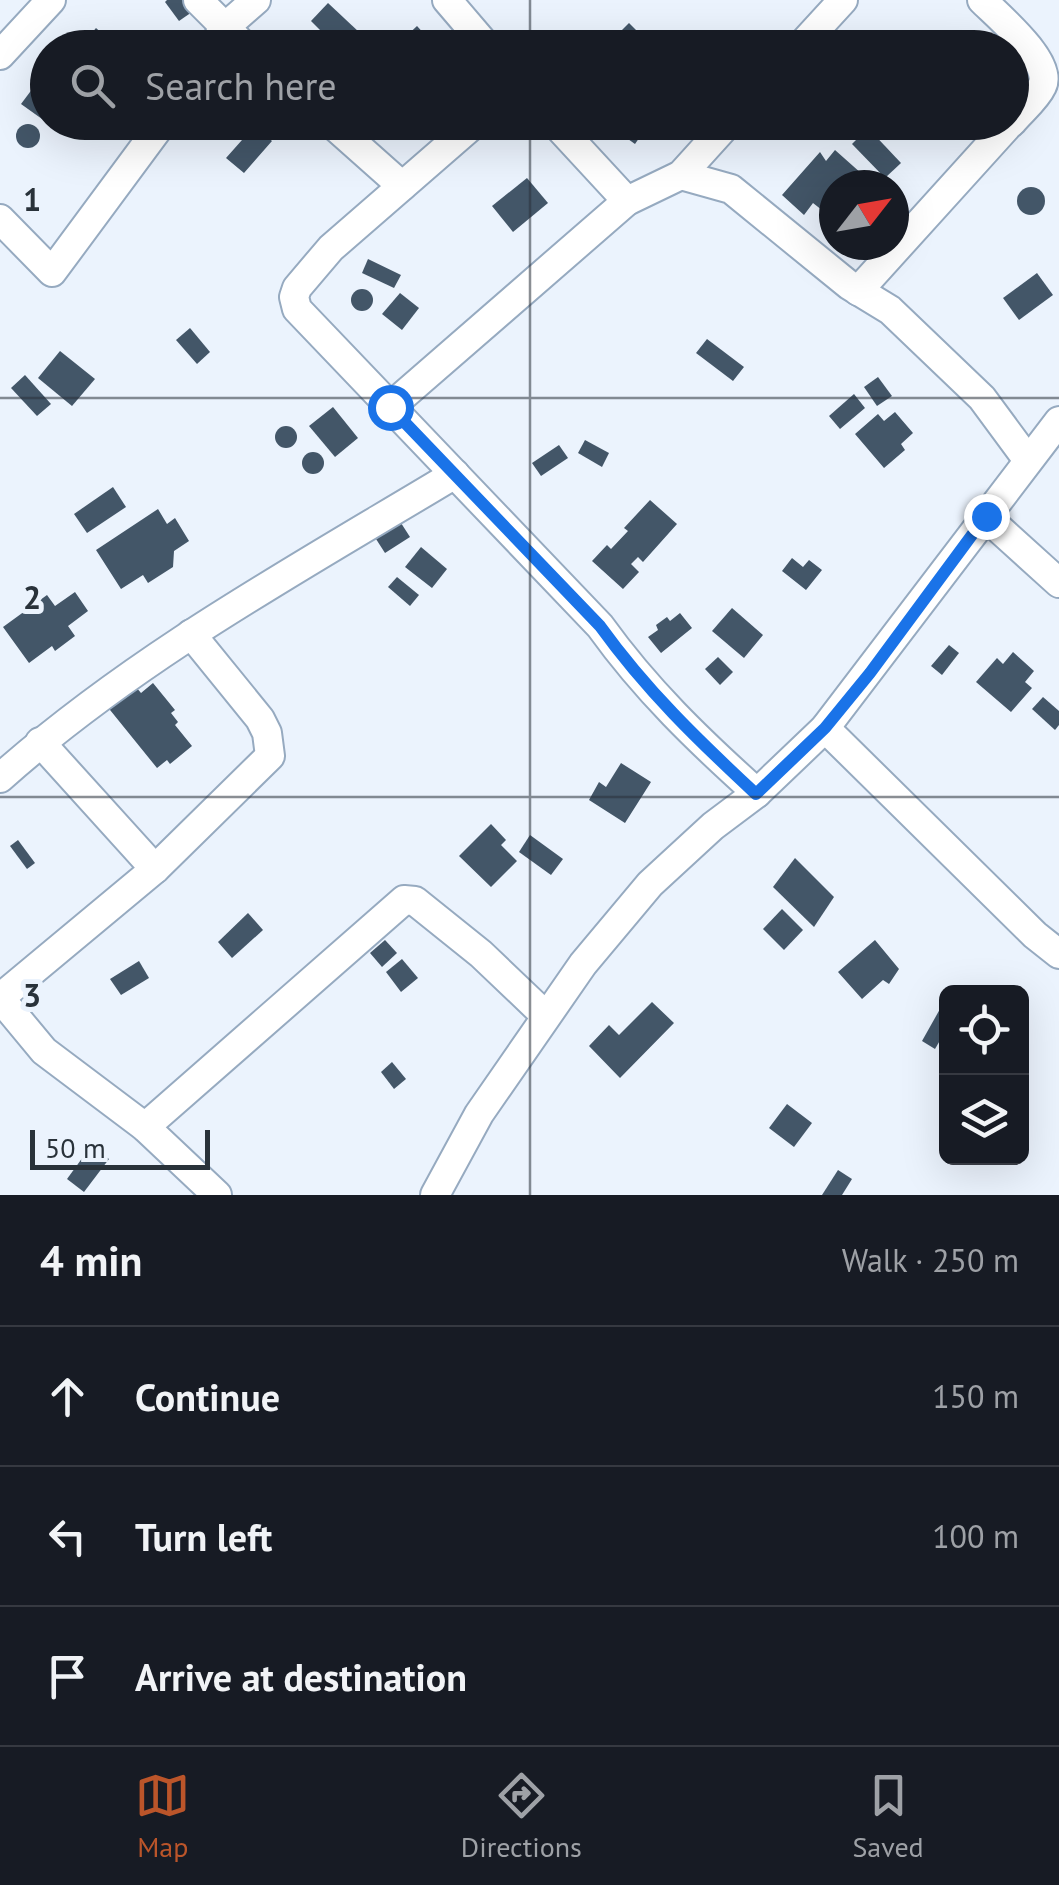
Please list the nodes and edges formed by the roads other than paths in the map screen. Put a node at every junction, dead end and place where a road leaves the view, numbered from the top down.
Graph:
1 (52, 0) edge
2 (198, 0) edge
3 (256, 0) edge
4 (448, 0) edge
5 (842, 0) edge
6 (982, 0) edge
7 (214, 30) edge
8 (226, 30) edge
9 (473, 30) edge
10 (814, 30) edge
11 (1011, 30) edge
12 (1029, 49) edge
13 (0, 55) edge
14 (1029, 101) edge
15 (150, 140) edge
16 (350, 140) edge
17 (455, 140) edge
18 (571, 140) edge
19 (713, 140) edge
20 (995, 140) edge
21 (681, 175) junction
22 (402, 186) junction
23 (627, 201) junction
24 (0, 219) edge
25 (858, 290) junction
26 (390, 407) junction
27 (1059, 421) edge
28 (1028, 460) junction
29 (454, 474) junction
30 (986, 516) junction
31 (1059, 583) edge
32 (191, 634) junction
33 (825, 728) junction
34 (40, 742) junction
35 (0, 778) edge
36 (756, 794) junction
37 (154, 869) junction
38 (1059, 954) edge
39 (0, 998) edge
40 (546, 1016) junction
41 (145, 1127) junction
42 (218, 1195) edge
43 (435, 1195) edge

1 - 13 street
2 - 7 street
3 - 8 street
4 - 9 street
5 - 10 street
6 - 11 street
12 - 14 street
15 - 24 street
16 - 22 street
17 - 22 street
18 - 23 street
19 - 21 street
20 - 25 street
21 - 23 street
21 - 25 street
22 - 26 street
23 - 26 street
25 - 28 street
26 - 29 street
27 - 28 street
28 - 30 street
29 - 32 street
29 - 36 street
30 - 31 street
30 - 33 street
32 - 34 street
32 - 37 street
33 - 36 street
33 - 38 street
34 - 35 street
34 - 37 street
36 - 40 street
37 - 39 street
39 - 41 street
40 - 41 street
40 - 43 street
41 - 42 street

